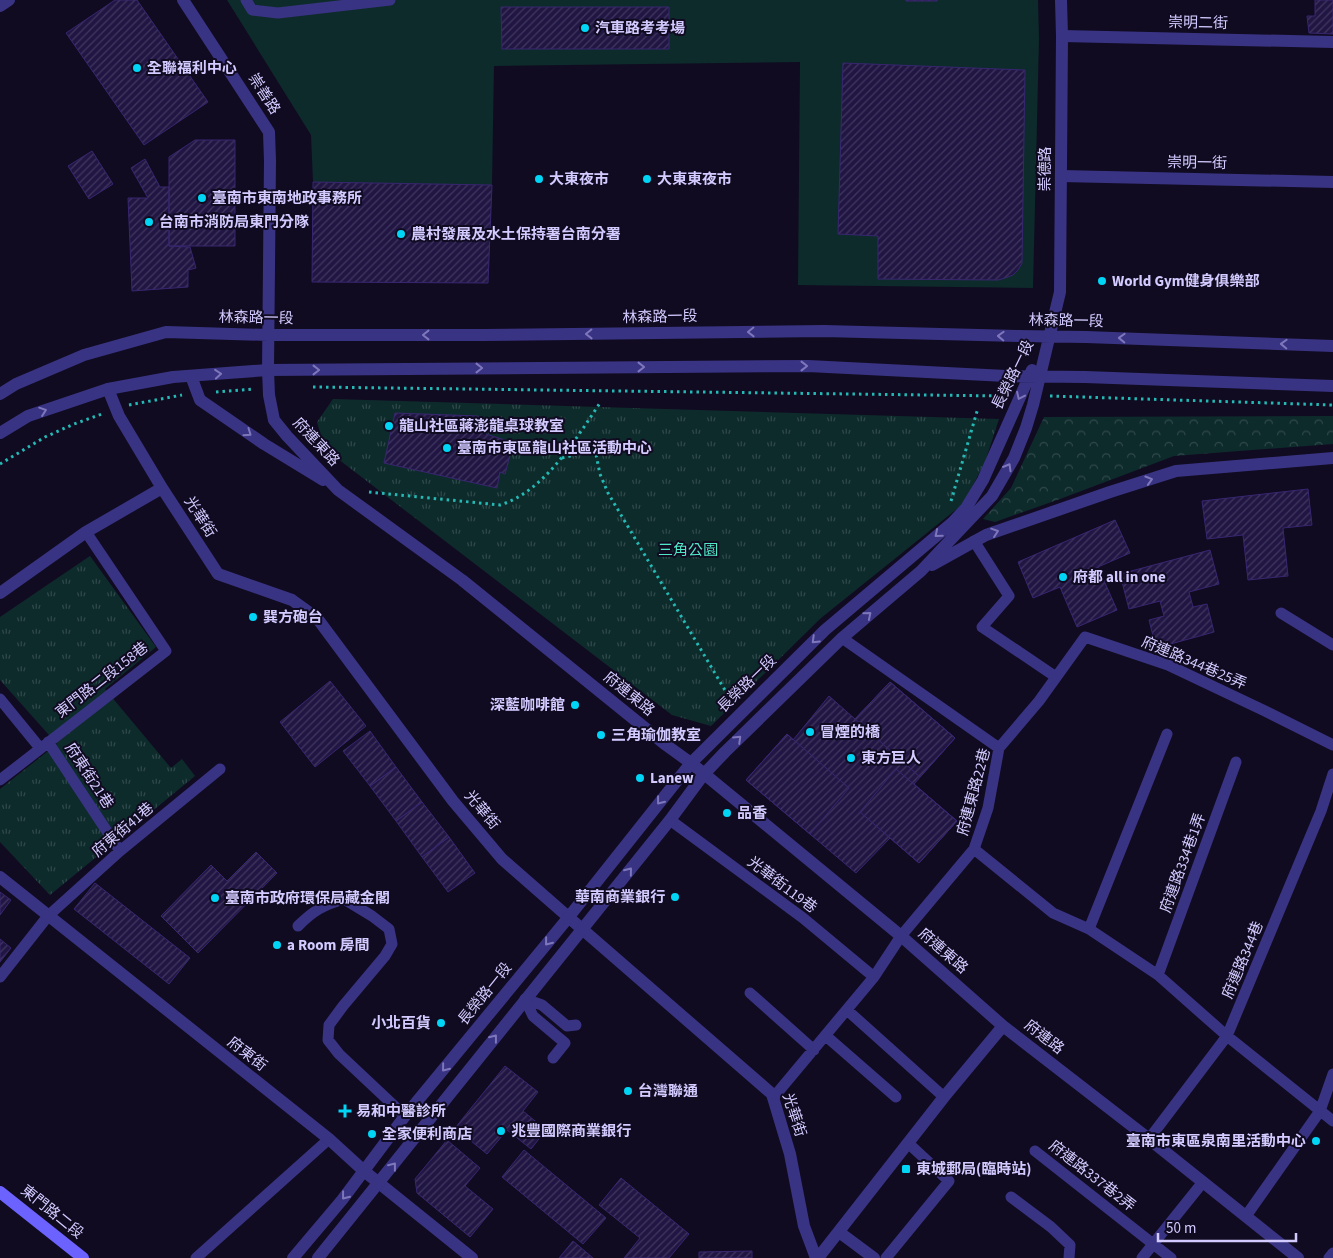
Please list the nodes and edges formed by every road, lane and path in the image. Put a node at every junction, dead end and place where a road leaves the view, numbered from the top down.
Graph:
1 (9, 0) edge
2 (183, 0) edge
3 (246, 0) edge
4 (390, 0) edge
5 (1061, 0) edge
6 (0, 6) edge
7 (1062, 36) junction
8 (1333, 42) edge
9 (1061, 176) junction
10 (1333, 182) edge
11 (268, 335) junction
12 (1050, 337) junction
13 (1333, 346) edge
14 (268, 370) junction
15 (190, 376) junction
16 (1035, 376) junction
17 (1333, 386) edge
18 (308, 387) dead end
19 (269, 388) junction
20 (108, 389) junction
21 (197, 393) junction
22 (0, 394) edge
23 (1020, 396) junction
24 (1035, 396) junction
25 (600, 403) dead end
26 (1333, 405) edge
27 (116, 408) junction
28 (978, 408) dead end
29 (0, 434) edge
30 (562, 458) junction
31 (1333, 458) edge
32 (0, 464) edge
33 (162, 488) junction
34 (338, 490) junction
35 (369, 492) dead end
36 (949, 505) dead end
37 (86, 532) junction
38 (974, 542) junction
39 (921, 571) junction
40 (0, 593) edge
41 (1281, 613) dead end
42 (842, 638) junction
43 (1333, 645) edge
44 (1056, 677) junction
45 (0, 699) edge
46 (734, 706) dead end
47 (1167, 734) dead end
48 (44, 745) junction
49 (1333, 745) edge
50 (999, 748) junction
51 (1236, 762) dead end
52 (690, 763) junction
53 (220, 769) dead end
54 (704, 774) junction
55 (1333, 774) edge
56 (0, 780) edge
57 (670, 820) junction
58 (974, 849) junction
59 (120, 851) junction
60 (0, 877) edge
61 (48, 916) junction
62 (568, 918) junction
63 (298, 926) dead end
64 (1089, 929) junction
65 (582, 930) junction
66 (901, 936) junction
67 (1158, 975) junction
68 (0, 976) edge
69 (874, 977) junction
70 (750, 994) dead end
71 (525, 999) junction
72 (847, 1010) junction
73 (576, 1025) dead end
74 (1003, 1026) junction
75 (826, 1036) junction
76 (1228, 1036) junction
77 (814, 1050) junction
78 (553, 1058) dead end
79 (1333, 1074) edge
80 (896, 1097) dead end
81 (944, 1097) junction
82 (773, 1098) junction
83 (1320, 1111) junction
84 (405, 1116) junction
85 (1333, 1121) edge
86 (329, 1139) junction
87 (1150, 1139) junction
88 (908, 1144) junction
89 (1035, 1151) dead end
90 (364, 1171) junction
91 (1203, 1182) junction
92 (379, 1184) junction
93 (0, 1192) edge
94 (1011, 1197) dead end
95 (1246, 1216) junction
96 (839, 1232) junction
97 (1153, 1244) junction
98 (1333, 1253) edge
99 (83, 1258) edge
100 (196, 1258) edge
101 (293, 1258) edge
102 (318, 1258) edge
103 (472, 1258) edge
104 (817, 1258) edge
105 (874, 1258) edge
106 (886, 1258) edge
107 (1069, 1258) edge
108 (1142, 1258) edge
109 (1171, 1258) edge
110 (1298, 1258) edge
111 (1329, 1258) edge

1 - 6 street
2 - 11 street, 崇善路
3 - 4 lane
5 - 7 street, 崇德路
7 - 8 street, 崇明二街
7 - 9 street, 崇德路
9 - 10 street, 崇明一街
9 - 12 street, 崇德路
12 -> 11 street, 林森路一段
11 - 14 street, 崇善路
11 - 22 street, 林森路一段
13 -> 12 street, 林森路一段
12 - 16 street, 長榮路一段
15 -> 14 street
14 -> 16 street
14 - 19 street, 府連東路
15 - 20 street
15 - 21 street
16 - 17 street
16 - 23 street, 長榮路一段
16 - 24 street, 長榮路一段
18 - 23 path
19 - 21 path
19 - 34 street, 府連東路
20 - 27 street, 光華街
29 -> 20 street
21 - 27 path
21 -> 34 street
23 -> 52 street, 長榮路一段
24 - 26 path
39 -> 24 street, 長榮路一段
25 - 30 path
27 - 32 path
27 - 33 street, 光華街
28 - 36 path
30 - 35 path
30 - 46 path
38 -> 31 street
33 - 37 street
33 - 62 street, 光華街
34 - 52 street, 府連東路
37 - 40 street
37 - 48 lane, 東門路二段158巷
38 - 39 street
38 - 44 lane
42 -> 39 street, 長榮路一段
41 - 43 lane
42 - 50 lane
54 -> 42 street, 長榮路一段
44 - 49 lane, 府連路344巷25弄
44 - 50 lane, 府連東路22巷
45 - 48 lane
47 - 64 lane
48 - 56 lane, 東門路二段158巷
48 - 59 lane, 府東街21巷
50 - 58 lane, 府連東路22巷
51 - 67 lane, 府連路334巷1弄
52 - 54 street, 府連東路
52 -> 62 street, 長榮路一段
53 - 59 lane, 府東街41巷
54 - 57 street, 長榮路一段
54 - 66 street, 府連東路
55 - 76 lane, 府連路344巷
65 -> 57 street, 長榮路一段
57 - 69 lane, 光華街119巷
58 - 64 lane
58 - 66 lane, 府連東路22巷
59 - 61 lane, 府東街41巷
60 - 61 street, 府東街
61 - 68 lane, 府東街41巷
61 - 86 street, 府東街
62 - 65 street, 光華街
62 -> 84 street, 長榮路一段
63 - 84 lane
64 - 67 lane
65 - 71 street, 長榮路一段
65 - 82 street, 光華街
66 - 69 lane
66 - 74 street, 府連東路
67 - 76 lane
69 - 72 lane
70 - 77 lane
71 - 73 lane
71 - 78 lane
92 -> 71 street, 長榮路一段
72 - 75 lane
72 - 81 lane
74 - 81 street, 府連路
74 - 87 street, 府連路
75 - 77 lane
75 - 80 lane
76 - 83 lane
76 - 87 lane, 府連路344巷
77 - 82 lane
79 - 83 lane
81 - 88 street, 府連路
82 - 104 street, 光華街
83 - 85 lane
83 - 95 lane
84 - 90 street, 長榮路一段
86 - 90 street, 府東街
86 - 100 lane
87 - 91 street, 府連路
88 - 96 street, 府連路
88 - 106 lane
89 - 97 lane, 府連路337巷2弄
90 - 92 street, 府東街
90 -> 101 street, 長榮路一段
91 - 95 street, 府連路
91 - 97 lane
92 - 102 street, 長榮路一段
92 - 103 street, 府東街
93 - 99 main road, 東門路二段
94 - 107 lane
95 - 110 street, 府連路
96 - 104 street, 府連路
96 - 105 street
97 - 108 lane
97 - 109 lane, 府連路337巷2弄
98 - 111 lane

